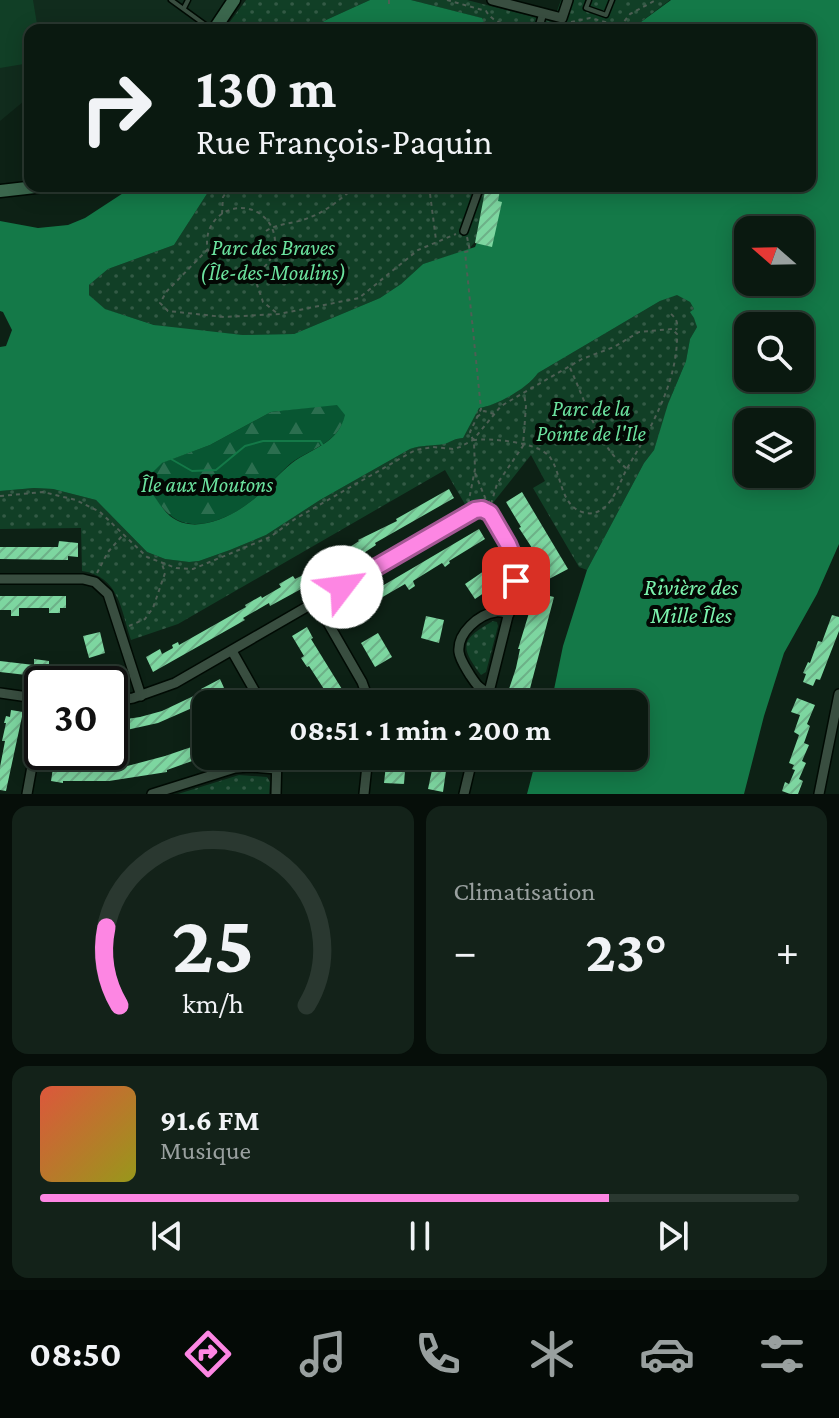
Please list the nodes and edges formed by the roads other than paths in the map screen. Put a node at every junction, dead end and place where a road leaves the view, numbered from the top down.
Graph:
1 (171, 0) edge
2 (188, 0) edge
3 (234, 0) edge
4 (492, 0) edge
5 (568, 0) edge
6 (589, 0) edge
7 (612, 0) edge
8 (184, 8) junction
9 (543, 13) junction
10 (206, 24) edge
11 (218, 24) edge
12 (538, 24) edge
13 (24, 190) edge
14 (0, 191) edge
15 (478, 192) edge
16 (465, 232) road end
17 (0, 579) edge
18 (316, 602) junction
19 (509, 614) junction
20 (232, 651) junction
21 (254, 690) edge
22 (365, 690) edge
23 (484, 690) edge
24 (490, 690) edge
25 (0, 693) edge
26 (839, 694) edge
27 (24, 696) edge
28 (141, 696) junction
29 (128, 699) edge
30 (31, 770) edge
31 (229, 770) edge
32 (277, 770) edge
33 (367, 770) edge
34 (470, 770) edge
35 (27, 794) edge
36 (152, 794) edge
37 (276, 794) edge
38 (364, 794) edge
39 (464, 794) edge
40 (819, 794) edge

1 - 8 lane
2 - 8 lane
3 - 11 main road
4 - 9 street
5 - 9 street
6 - 7 lane
8 - 10 lane
9 - 12 street
13 - 14 main road
15 - 16 street
17 - 28 street
18 - 19 street
18 - 20 street
18 - 22 street
19 - 23 street
19 - 24 street
20 - 21 street
20 - 28 street
25 - 27 street
26 - 40 street
28 - 29 street
30 - 35 street
31 - 36 street
32 - 37 street
33 - 38 street
34 - 39 street

